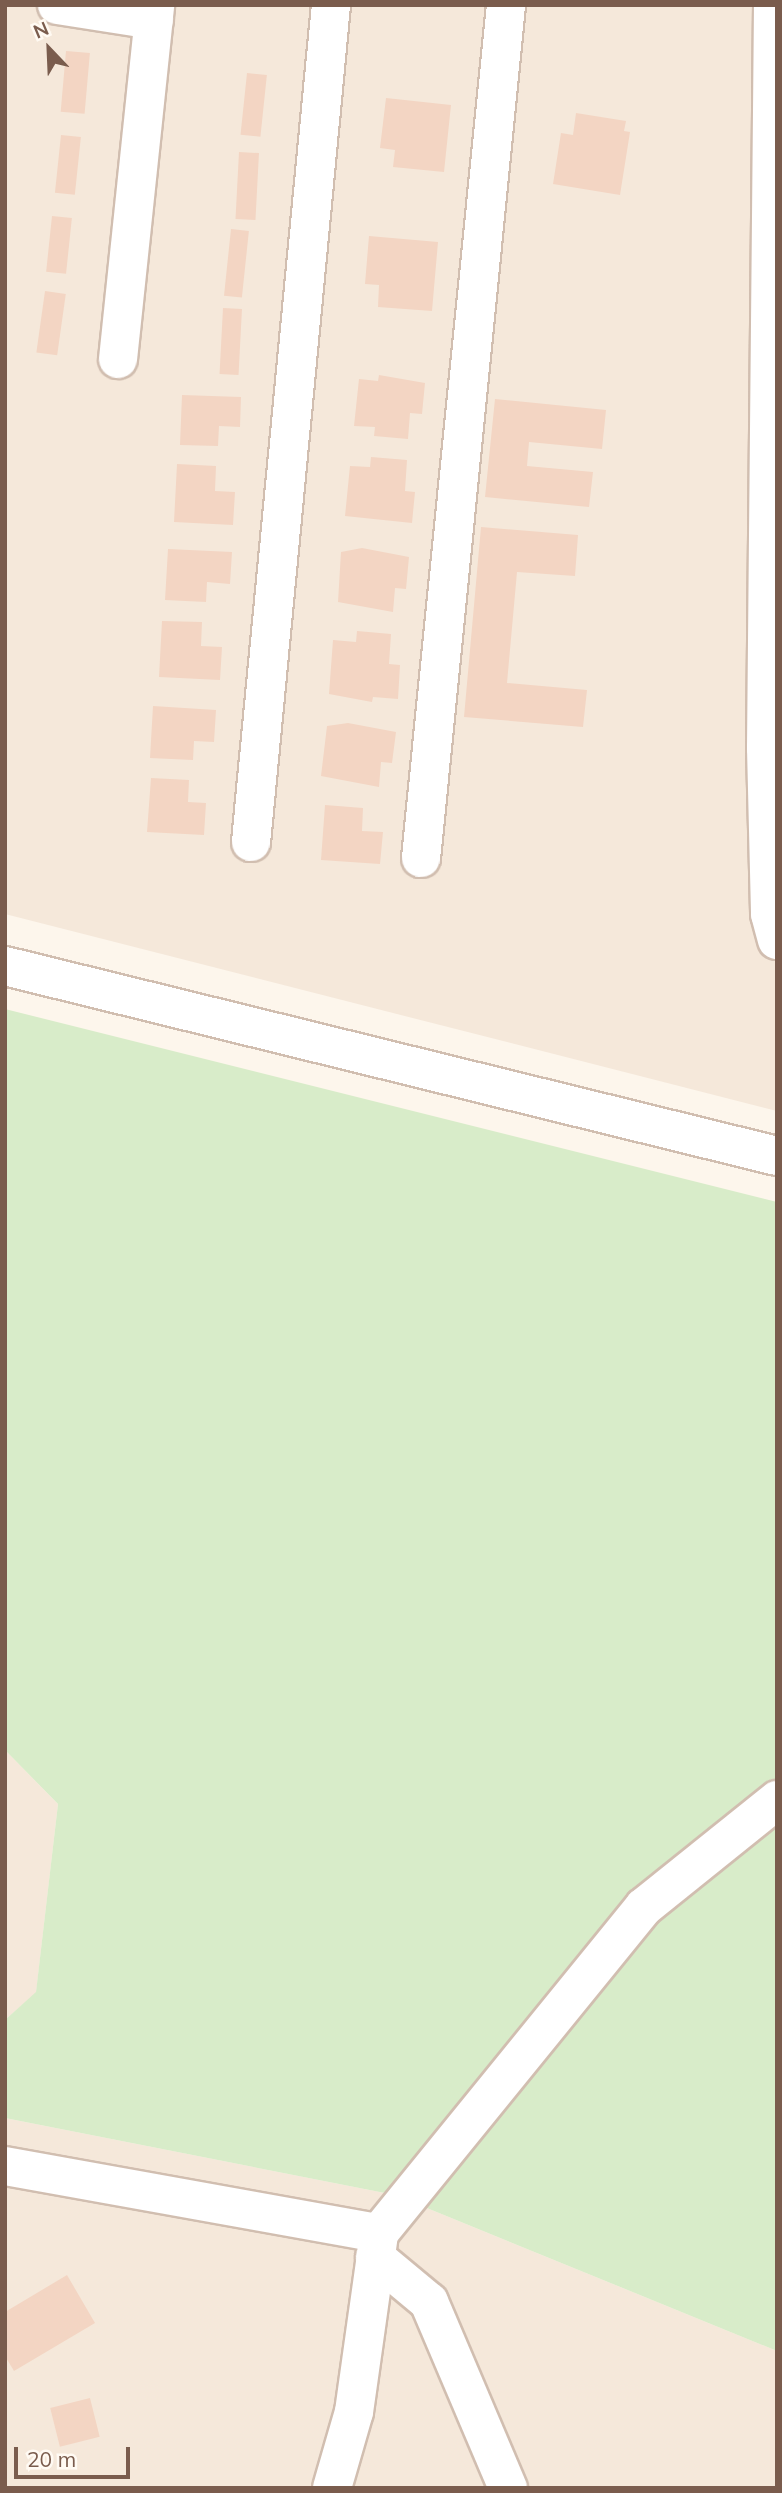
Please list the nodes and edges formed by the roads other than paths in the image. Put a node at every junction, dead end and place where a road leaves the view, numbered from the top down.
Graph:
1 (57, 5) edge
2 (331, 5) edge
3 (506, 5) edge
4 (773, 5) edge
5 (154, 13) edge
6 (118, 359) dead end
7 (772, 373) edge
8 (772, 748) edge
9 (251, 842) dead end
10 (421, 858) dead end
11 (777, 940) edge
12 (5, 966) edge
13 (777, 1156) edge
14 (777, 1800) edge
15 (5, 2166) edge
16 (377, 2245) junction
17 (332, 2488) edge
18 (508, 2488) edge

1 - 5 street
2 - 9 street
3 - 10 street
4 - 7 street
5 - 6 street
7 - 8 street
8 - 11 street
12 - 13 street
14 - 16 street
15 - 16 street
16 - 17 street
16 - 18 street

